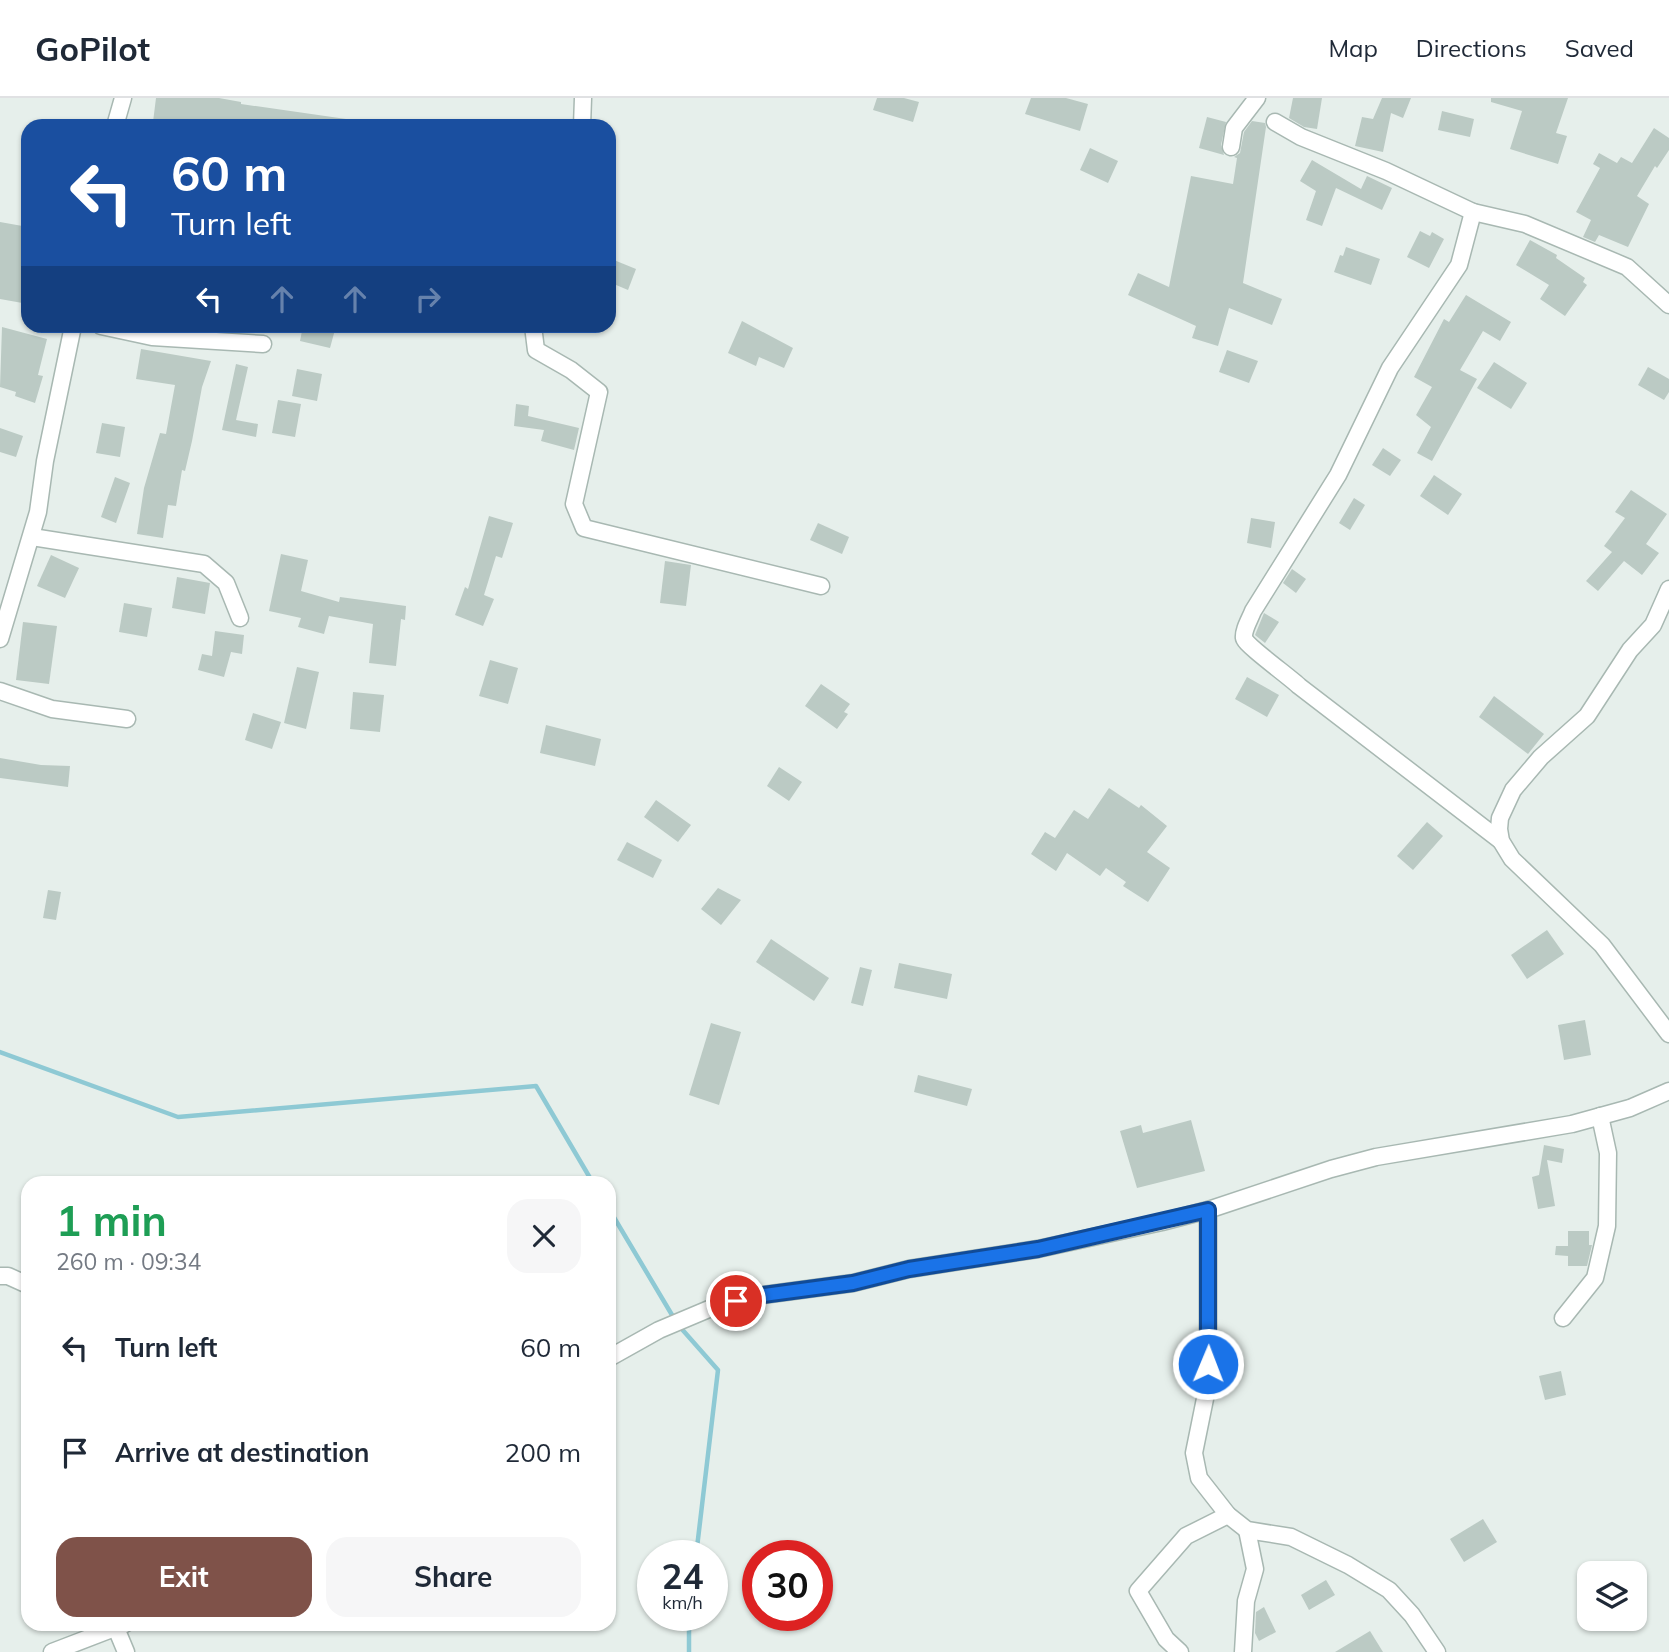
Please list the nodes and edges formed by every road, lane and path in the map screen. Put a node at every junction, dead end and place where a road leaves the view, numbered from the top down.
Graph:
1 (123, 98) edge
2 (583, 98) edge
3 (1256, 98) edge
4 (117, 119) edge
5 (582, 119) edge
6 (1275, 122) dead end
7 (1231, 147) dead end
8 (1473, 212) junction
9 (1669, 305) edge
10 (72, 333) edge
11 (133, 333) edge
12 (534, 333) edge
13 (263, 345) dead end
14 (32, 537) junction
15 (821, 586) dead end
16 (1669, 589) edge
17 (240, 618) dead end
18 (0, 639) edge
19 (0, 691) edge
20 (127, 719) dead end
21 (1501, 841) junction
22 (1669, 1034) edge
23 (1669, 1091) edge
24 (1600, 1116) junction
25 (1208, 1210) junction
26 (0, 1276) edge
27 (21, 1282) edge
28 (1563, 1318) dead end
29 (616, 1351) edge
30 (1228, 1515) junction
31 (1247, 1530) junction
32 (107, 1631) edge
33 (121, 1631) edge
34 (52, 1652) edge
35 (126, 1652) edge
36 (1180, 1652) edge
37 (1243, 1652) edge
38 (1437, 1652) edge

1 - 4 street
2 - 5 street
3 - 7 street
6 - 8 street
8 - 9 street
8 - 21 street
10 - 14 street
11 - 13 street
12 - 15 street
14 - 17 street
14 - 18 street
16 - 21 street
19 - 20 street
21 - 22 street
23 - 24 street
24 - 25 street
24 - 28 street
25 - 29 street
25 - 30 street
26 - 27 street
30 - 31 street
30 - 36 street
31 - 37 street
31 - 38 street
32 - 34 street
33 - 35 street

